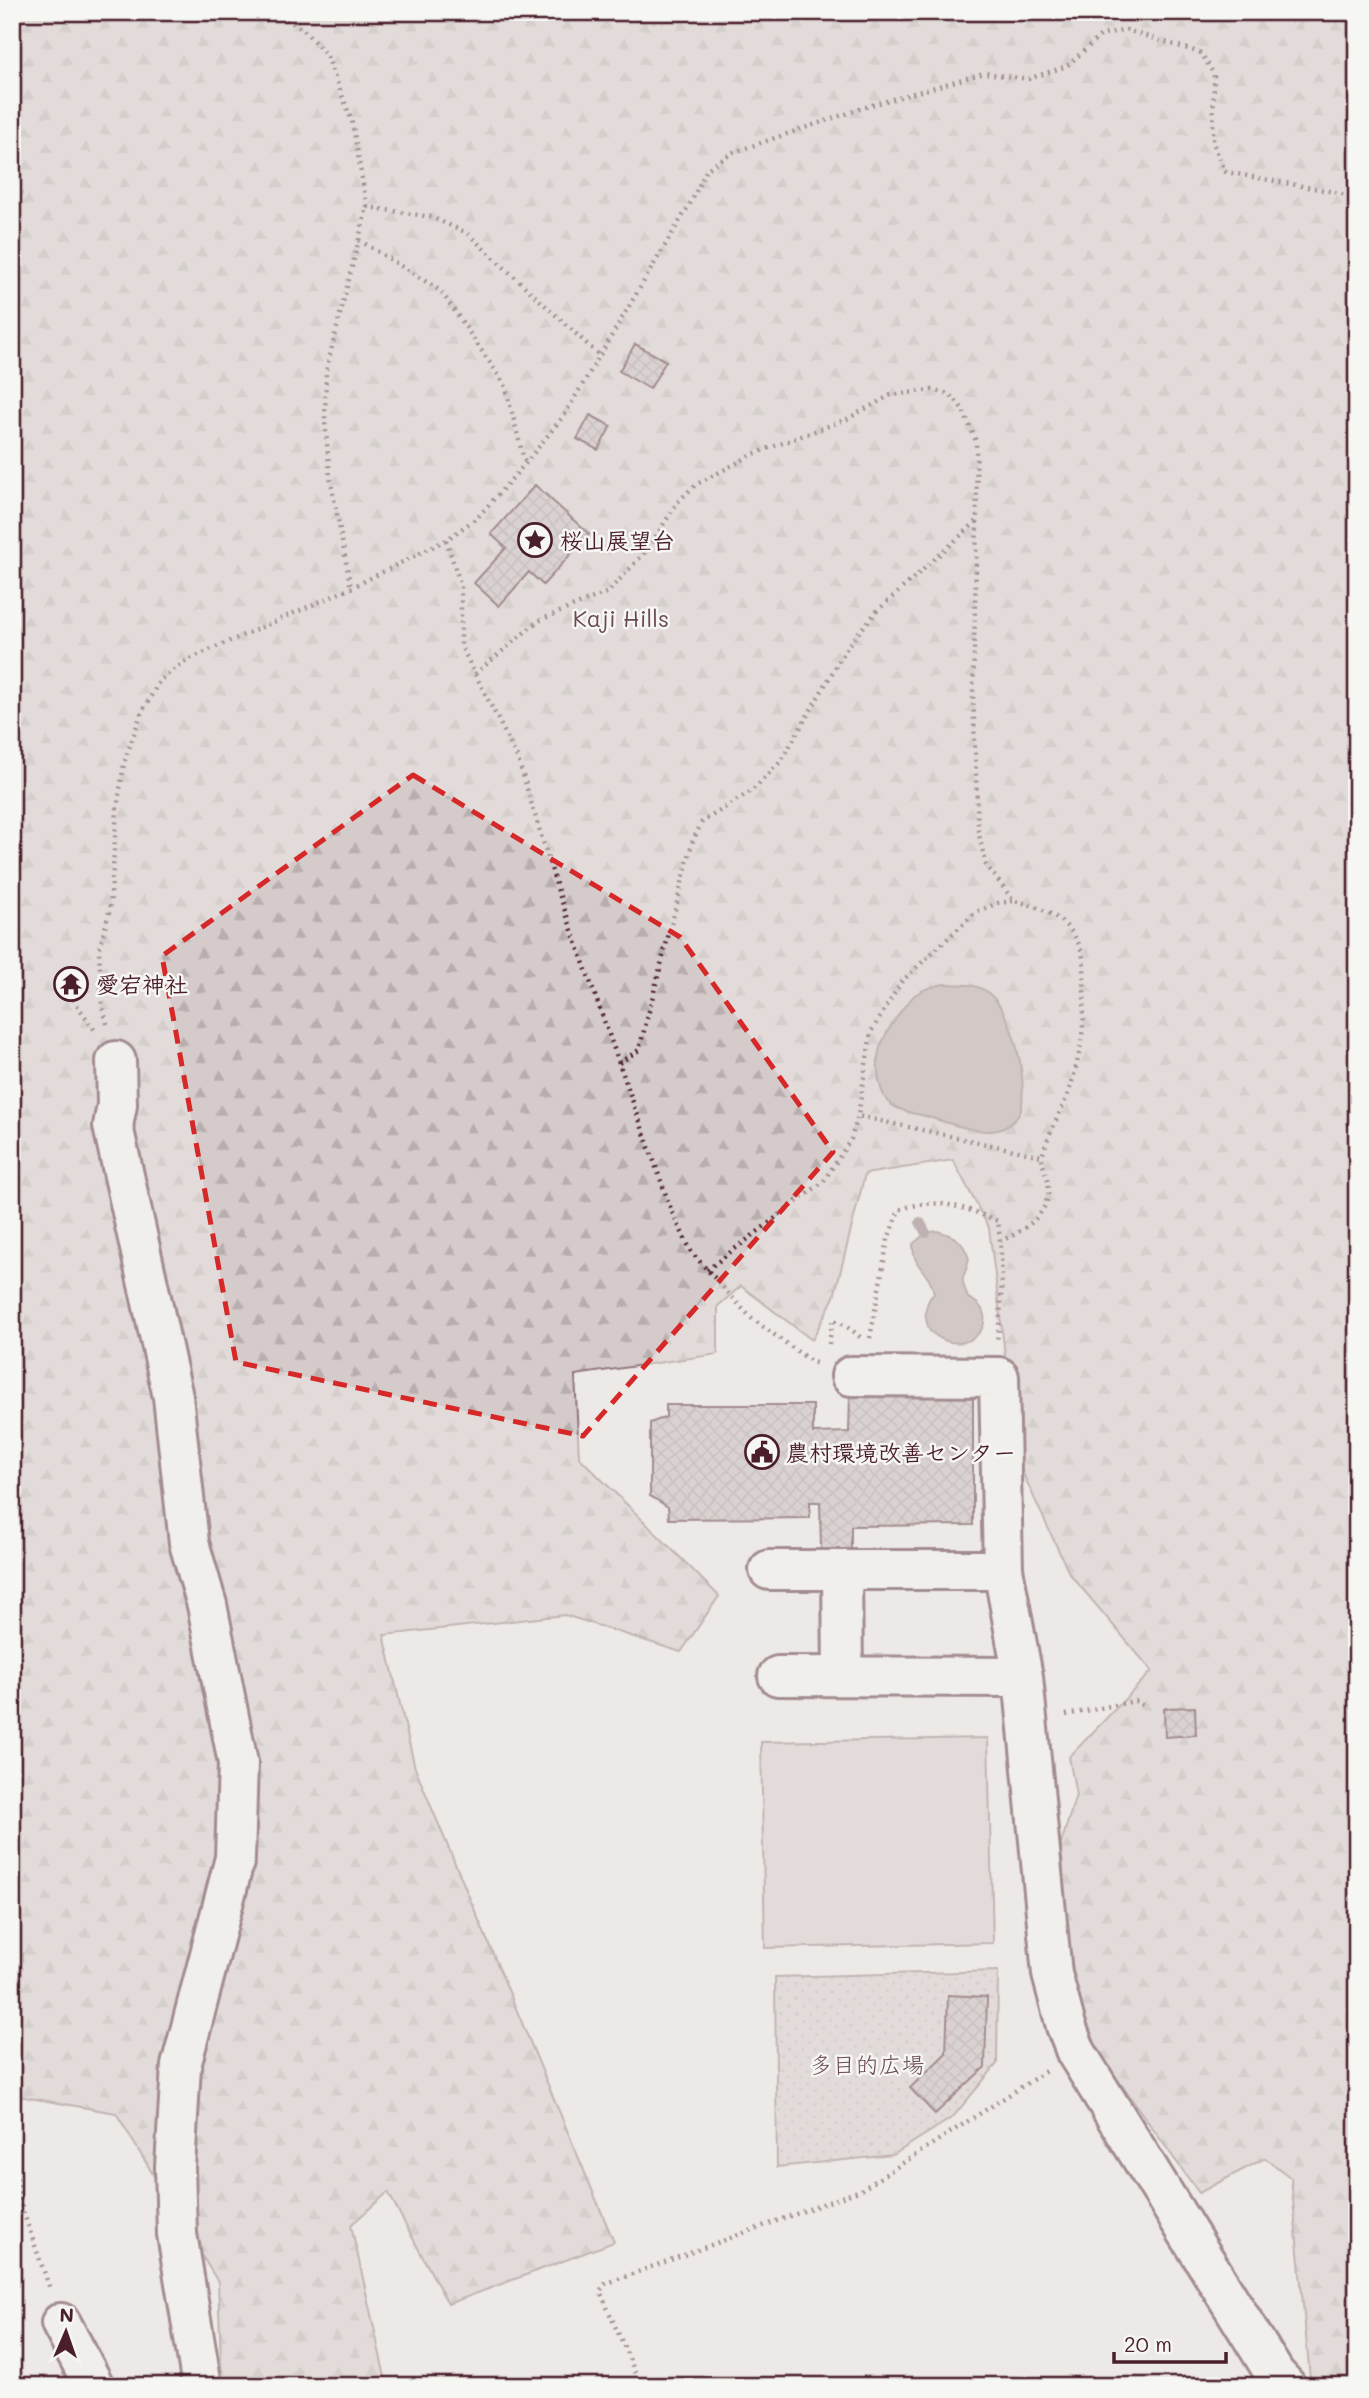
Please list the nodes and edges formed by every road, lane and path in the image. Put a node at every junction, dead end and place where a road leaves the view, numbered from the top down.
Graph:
1 (274, 12) edge
2 (1357, 198) edge
3 (367, 207) junction
4 (359, 240) junction
5 (600, 356) junction
6 (526, 464) junction
7 (978, 521) junction
8 (446, 540) junction
9 (351, 588) junction
10 (475, 674) junction
11 (1014, 901) junction
12 (116, 1061) joint
13 (619, 1063) junction
14 (858, 1115) junction
15 (1041, 1156) junction
16 (1001, 1241) junction
17 (707, 1270) junction
18 (828, 1346) dead end
19 (836, 1370) joint
20 (995, 1376) junction
21 (769, 1570) dead end
22 (842, 1570) junction
23 (1003, 1570) junction
24 (778, 1676) dead end
25 (843, 1676) junction
26 (1023, 1678) junction
27 (1146, 1707) dead end
28 (1027, 1723) junction
29 (1076, 2052) junction
30 (12, 2150) edge
31 (61, 2323) joint
32 (94, 2386) edge
33 (201, 2386) edge
34 (640, 2386) edge
35 (1286, 2386) edge

1 - 3 path
2 - 5 path
3 - 4 path
3 - 5 path
4 - 6 path
4 - 9 path
5 - 6 path
6 - 8 path
7 - 10 path
7 - 11 path
7 - 13 path
8 - 9 path
8 - 10 path
9 - 12 path
10 - 13 path
11 - 14 path
11 - 15 path
12 - 33 street
13 - 17 path
14 - 15 path
14 - 17 path
15 - 16 path
16 - 18 path
16 - 20 path
17 - 19 path
19 - 20 street
20 - 23 street
21 - 22 street
22 - 23 street
22 - 25 street
23 - 26 street
24 - 25 street
25 - 26 street
26 - 28 street
27 - 28 path
28 - 29 street
29 - 34 path
29 - 35 street
30 - 31 path
31 - 32 street

